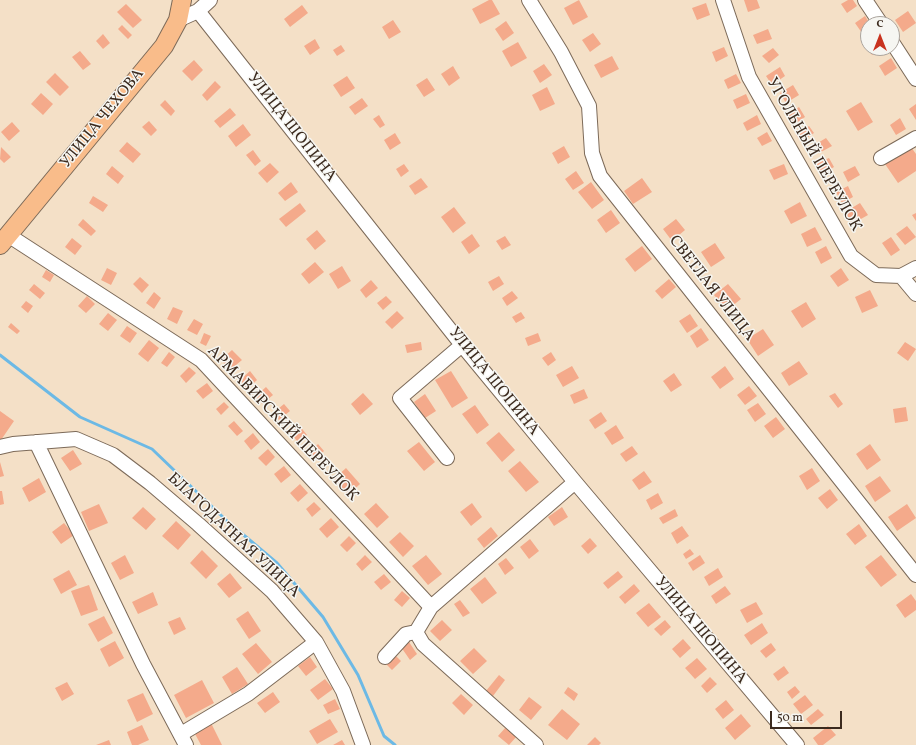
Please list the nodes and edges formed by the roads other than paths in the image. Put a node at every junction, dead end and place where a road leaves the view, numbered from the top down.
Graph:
1 (182, 0) edge
2 (210, 0) edge
3 (529, 0) edge
4 (723, 0) edge
5 (865, 0) edge
6 (198, 11) junction
7 (876, 16) edge
8 (178, 20) junction
9 (900, 54) edge
10 (916, 79) edge
11 (916, 138) edge
12 (881, 158) dead end
13 (4, 240) edge
14 (916, 268) edge
15 (901, 276) junction
16 (916, 294) edge
17 (462, 344) junction
18 (36, 442) junction
19 (0, 447) edge
20 (447, 458) dead end
21 (575, 482) junction
22 (916, 575) edge
23 (432, 607) junction
24 (416, 632) junction
25 (316, 642) junction
26 (385, 657) dead end
27 (184, 739) edge
28 (363, 745) edge
29 (536, 745) edge
30 (797, 745) edge

1 - 8 main road
2 - 6 street
3 - 22 street, СВЕТЛАЯ УЛИЦА
4 - 15 street, УГОЛЬНЫЙ ПЕРЕУЛОК
5 - 7 street
6 - 8 street
6 - 17 street, УЛИЦА ШОПИНА
8 - 13 main road, УЛИЦА ЧЕХОВА
9 - 10 street
11 - 12 street
13 - 23 street, АРМАВИРСКИЙ ПЕРЕУЛОК
14 - 15 street
15 - 16 street
17 - 20 street
17 - 21 street, УЛИЦА ШОПИНА
18 - 19 street, БЛАГОДАТНАЯ УЛИЦА
18 - 25 street, БЛАГОДАТНАЯ УЛИЦА
18 - 27 street
21 - 23 street
21 - 30 street, УЛИЦА ШОПИНА
23 - 24 street
24 - 26 street
24 - 29 street
25 - 27 street
25 - 28 street, БЛАГОДАТНАЯ УЛИЦА

